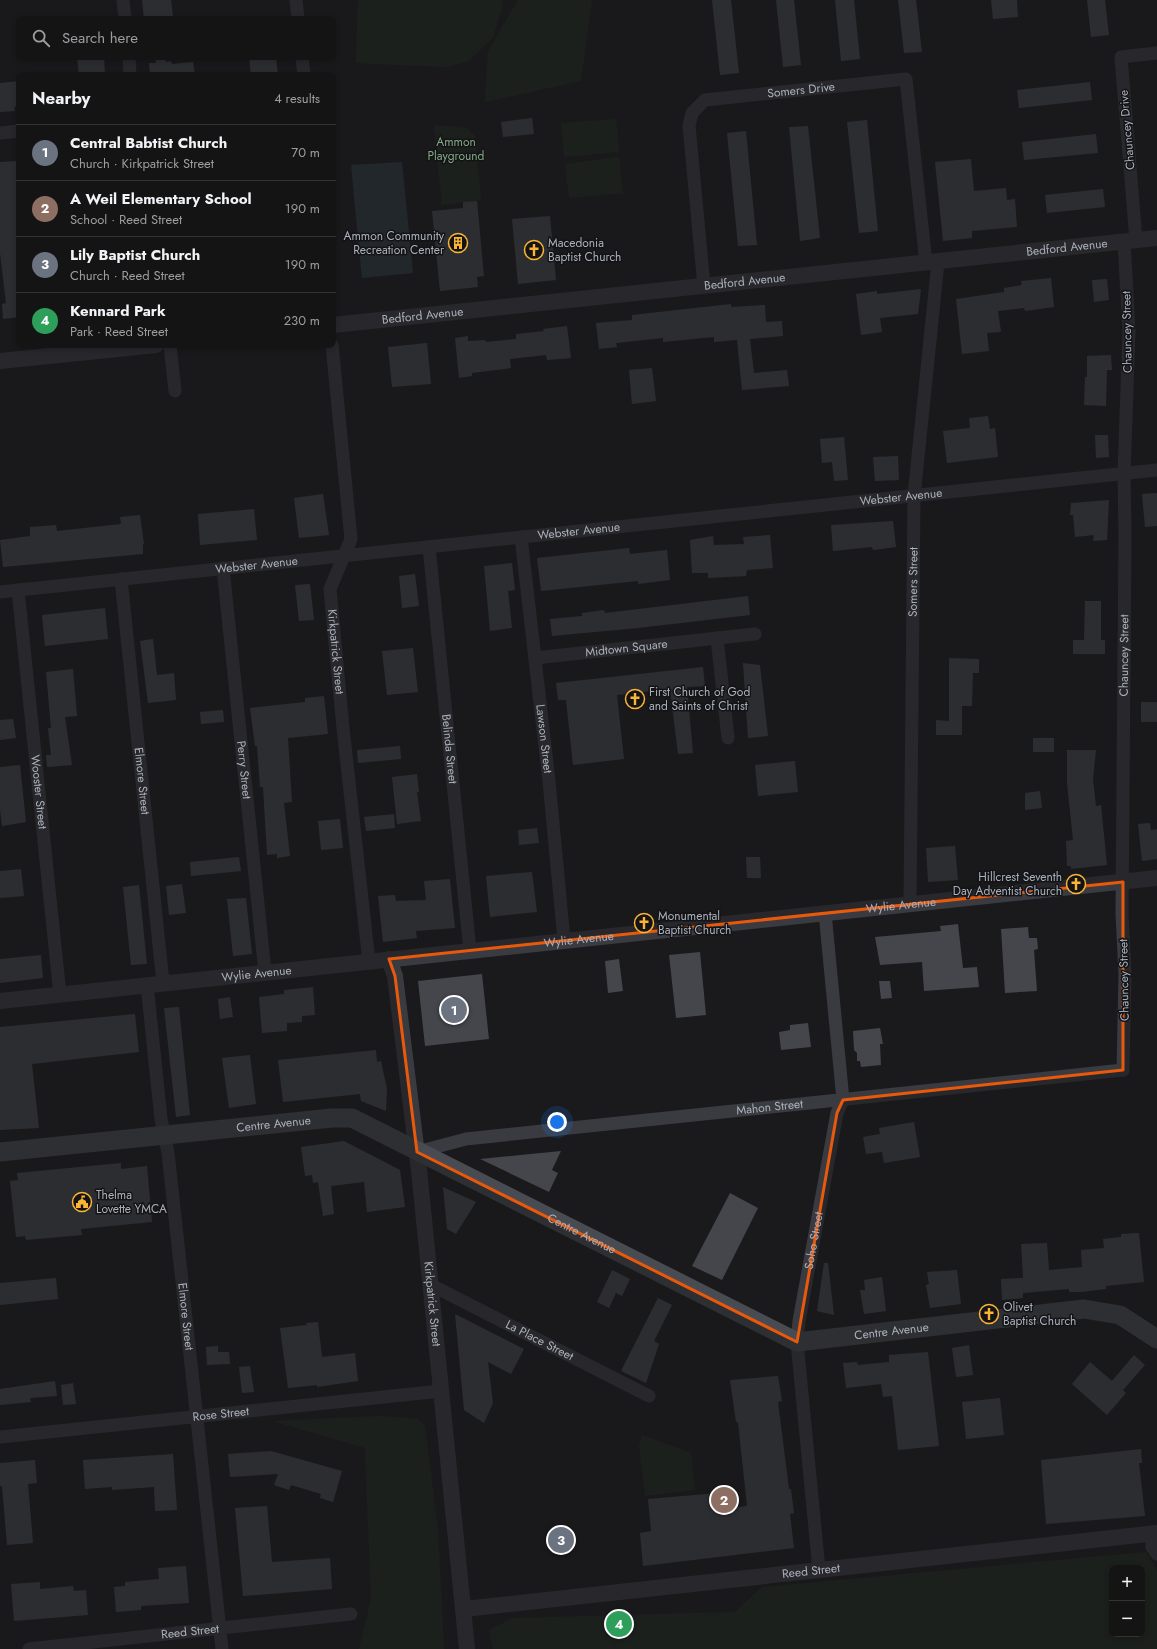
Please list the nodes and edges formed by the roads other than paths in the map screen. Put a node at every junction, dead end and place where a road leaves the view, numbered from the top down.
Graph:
1 (123, 0) edge
2 (296, 0) edge
3 (125, 16) edge
4 (298, 16) edge
5 (1157, 53) edge
6 (128, 60) edge
7 (302, 60) edge
8 (130, 72) edge
9 (304, 72) edge
10 (16, 131) edge
11 (0, 133) edge
12 (1157, 238) edge
13 (1130, 241) junction
14 (932, 262) junction
15 (704, 286) junction
16 (336, 325) edge
17 (127, 348) edge
18 (170, 348) edge
19 (332, 348) edge
20 (0, 361) edge
21 (175, 391) dead end
22 (1157, 470) edge
23 (1124, 474) junction
24 (914, 496) junction
25 (521, 537) junction
26 (429, 546) junction
27 (343, 556) junction
28 (223, 568) junction
29 (120, 579) junction
30 (18, 590) junction
31 (0, 592) edge
32 (755, 634) dead end
33 (717, 638) junction
34 (536, 658) junction
35 (728, 738) dead end
36 (1157, 878) edge
37 (1123, 882) junction
38 (910, 904) junction
39 (824, 913) junction
40 (564, 940) junction
41 (470, 950) junction
42 (389, 959) junction
43 (369, 962) junction
44 (265, 972) junction
45 (155, 984) junction
46 (60, 995) junction
47 (0, 1001) edge
48 (1123, 1070) joint
49 (843, 1100) junction
50 (164, 1135) junction
51 (0, 1152) edge
52 (417, 1152) junction
53 (431, 1286) junction
54 (1157, 1339) edge
55 (798, 1342) junction
56 (442, 1391) junction
57 (649, 1396) dead end
58 (197, 1416) junction
59 (0, 1437) edge
60 (1155, 1533) edge
61 (1157, 1554) edge
62 (819, 1570) junction
63 (464, 1609) junction
64 (351, 1614) dead end
65 (220, 1628) junction
66 (29, 1649) edge
67 (222, 1649) edge
68 (467, 1649) edge

1 - 3 street
2 - 4 street
5 - 13 street, Chauncey Drive
6 - 8 street
7 - 9 street
10 - 11 street
12 - 13 street, Bedford Avenue
13 - 14 street, Bedford Avenue
13 - 23 street, Chauncey Street
14 - 15 street, Bedford Avenue
14 - 15 street, Somers Drive
14 - 24 street, Somers Street
15 - 16 street, Bedford Avenue
17 - 20 street
18 - 21 street
19 - 27 street, Kirkpatrick Street
22 - 23 street, Webster Avenue
23 - 24 street, Webster Avenue
23 - 37 street, Chauncey Street
24 - 25 street, Webster Avenue
24 - 38 street, Somers Street
25 - 26 street, Webster Avenue
25 - 34 street, Lawson Street
26 - 27 street, Webster Avenue
26 - 41 street, Belinda Street
27 - 28 street, Webster Avenue
27 - 43 street, Kirkpatrick Street
28 - 29 street, Webster Avenue
28 - 44 street, Perry Street
29 - 30 street, Webster Avenue
29 - 45 street, Elmore Street
30 - 31 street, Webster Avenue
30 - 46 street, Wooster Street
32 - 33 street, Midtown Square
33 - 34 street, Midtown Square
33 - 35 street
34 - 40 street, Lawson Street
36 - 37 street, Wylie Avenue
37 - 38 street, Wylie Avenue
37 - 48 street, Chauncey Street
38 - 39 street, Wylie Avenue
39 - 40 street, Wylie Avenue
39 - 49 street, Soho Street
40 - 41 street, Wylie Avenue
41 - 42 street, Wylie Avenue
42 - 43 street, Wylie Avenue
42 - 52 street, Kirkpatrick Street
43 - 44 street, Wylie Avenue
44 - 45 street, Wylie Avenue
45 - 46 street, Wylie Avenue
45 - 50 street, Elmore Street
46 - 47 street, Wylie Avenue
48 - 49 street, Mahon Street
49 - 52 street, Mahon Street
49 - 55 street, Soho Street
50 - 51 main road, Centre Avenue
50 - 52 main road, Centre Avenue
50 - 58 street, Elmore Street
52 - 53 street, Kirkpatrick Street
52 - 55 main road, Centre Avenue
53 - 56 street, Kirkpatrick Street
53 - 57 street, La Place Street
54 - 55 main road, Centre Avenue
55 - 62 street, Soho Street
56 - 58 street, Rose Street
56 - 63 street, Kirkpatrick Street
58 - 59 street, Rose Street
58 - 65 street, Elmore Street
60 - 61 street
60 - 62 street, Reed Street
62 - 63 street, Reed Street
63 - 68 street, Kirkpatrick Street
64 - 65 street, Reed Street
65 - 66 street, Reed Street
65 - 67 street, Elmore Street

